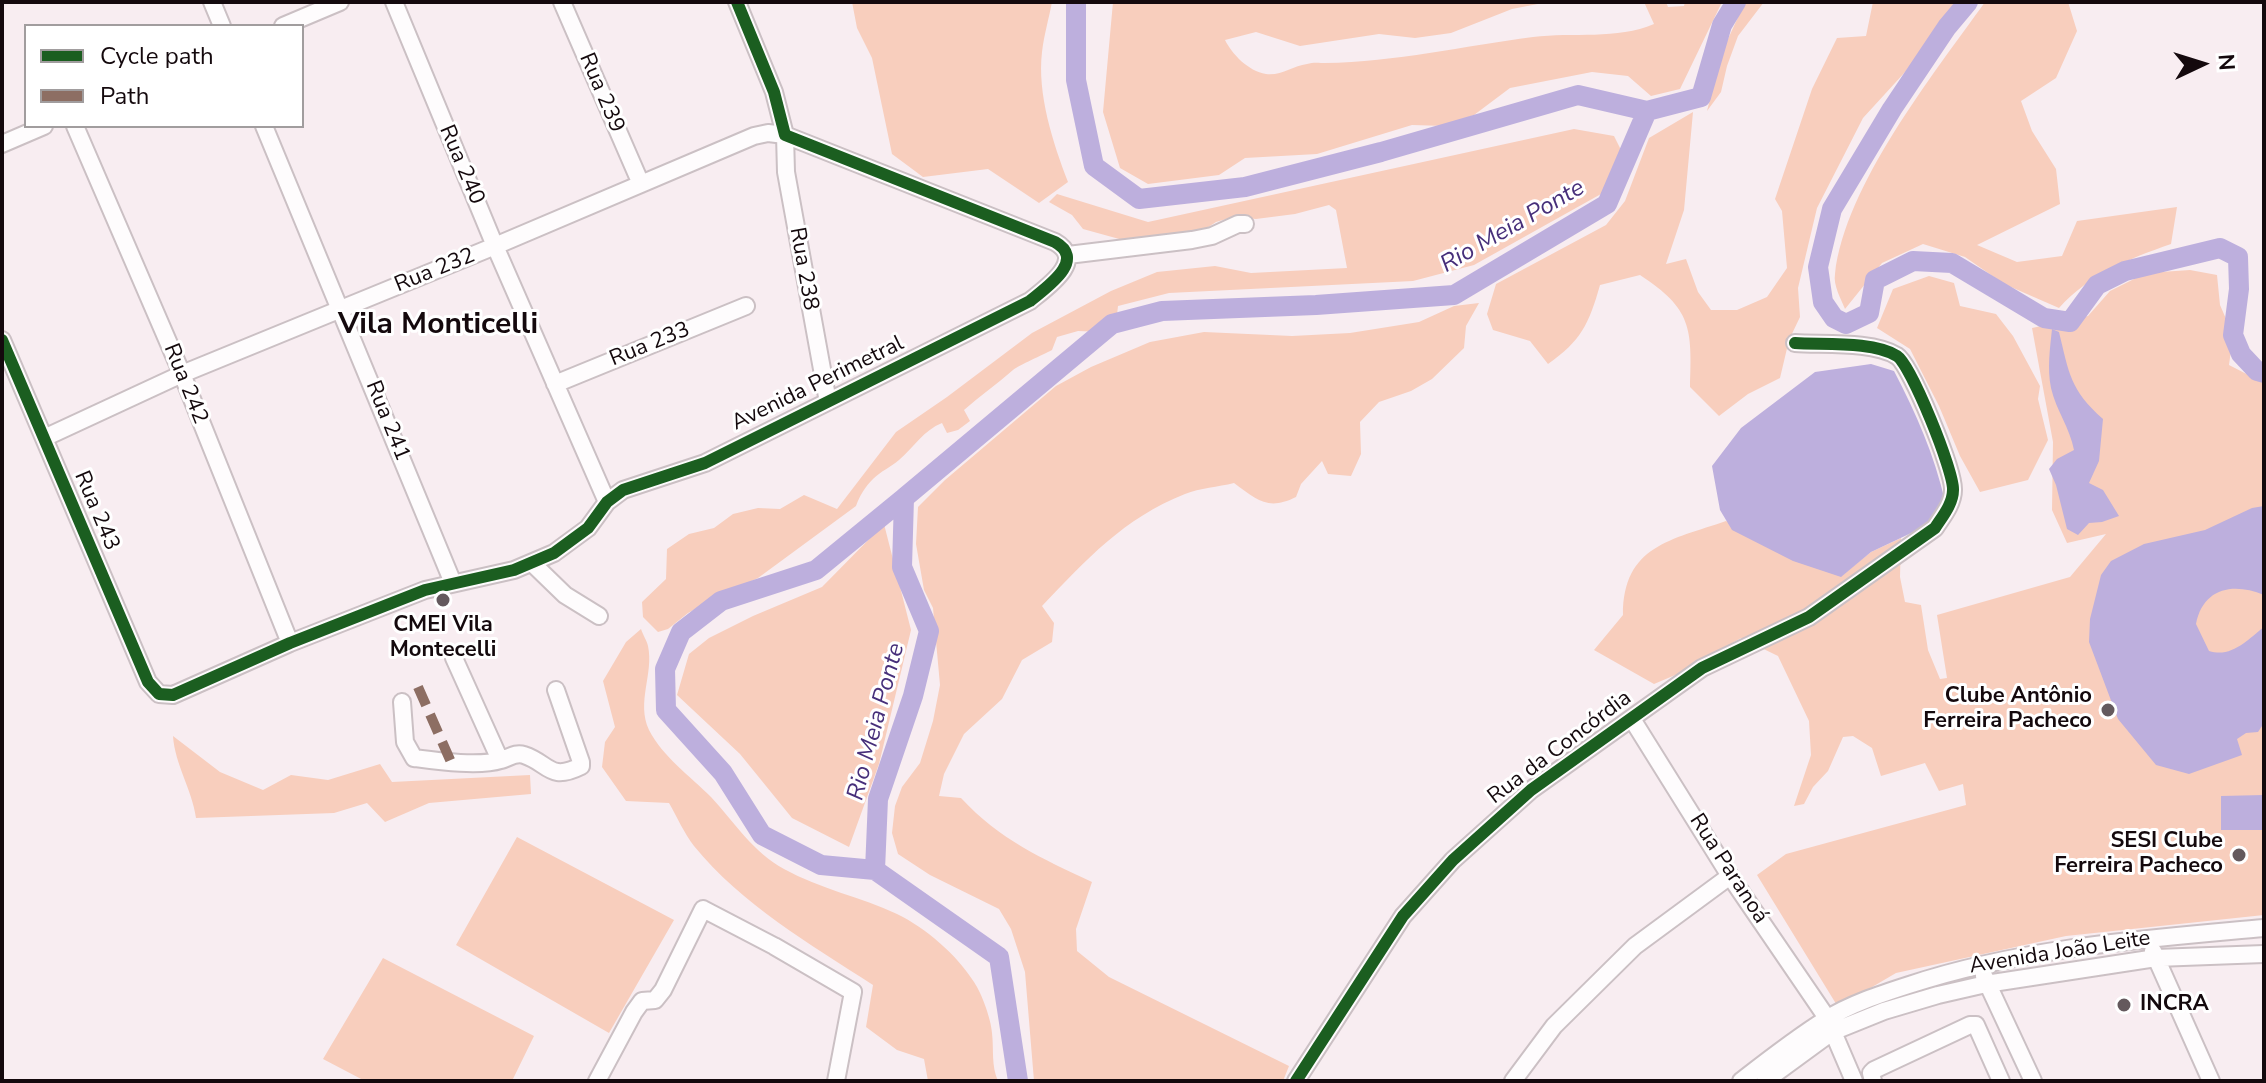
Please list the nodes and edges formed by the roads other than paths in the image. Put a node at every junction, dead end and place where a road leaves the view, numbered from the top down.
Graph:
1 (212, 2) edge
2 (340, 2) edge
3 (394, 2) edge
4 (562, 2) edge
5 (737, 2) edge
6 (221, 24) edge
7 (288, 24) edge
8 (39, 128) edge
9 (76, 128) edge
10 (265, 128) edge
11 (785, 135) junction
12 (2, 144) edge
13 (641, 184) junction
14 (1245, 224) dead end
15 (495, 246) junction
16 (1068, 255) junction
17 (746, 306) dead end
18 (341, 310) junction
19 (2, 340) edge
20 (1795, 343) dead end
21 (182, 374) junction
22 (555, 384) junction
23 (828, 402) junction
24 (44, 438) junction
25 (607, 502) junction
26 (532, 563) junction
27 (453, 583) junction
28 (599, 616) dead end
29 (290, 643) junction
30 (454, 658) dead end
31 (556, 690) dead end
32 (159, 694) joint
33 (402, 702) dead end
34 (1632, 719) junction
35 (500, 760) junction
36 (1730, 876) junction
37 (2264, 928) edge
38 (2148, 939) junction
39 (2109, 943) junction
40 (2264, 954) edge
41 (2156, 958) junction
42 (1980, 963) junction
43 (2114, 964) junction
44 (1986, 984) junction
45 (1830, 1025) junction
46 (597, 1081) edge
47 (836, 1081) edge
48 (1296, 1081) edge
49 (1513, 1081) edge
50 (1741, 1081) edge
51 (1765, 1081) edge
52 (1854, 1081) edge
53 (1873, 1081) edge
54 (2001, 1081) edge
55 (2033, 1081) edge
56 (2211, 1081) edge

1 - 6 street
2 - 7 street
3 - 15 street, Rua 240
4 - 13 street, Rua 239
5 - 11 street
8 - 12 street
9 - 21 street, Rua 242
10 - 18 street, Rua 241
11 - 13 street, Rua 232
11 - 16 street
11 - 23 street, Rua 238
13 - 15 street, Rua 232
14 - 16 street
15 - 18 street, Rua 232
15 - 22 street, Rua 240
16 - 23 street, Avenida Perimetral
17 - 22 street, Rua 233
18 - 21 street, Rua 232
18 - 27 street, Rua 241
19 - 24 street, Rua 243
20 - 34 street, Rua da Concórdia
21 - 24 street, Rua 232
21 - 29 street, Rua 242
22 - 25 street, Rua 240
23 - 25 street, Avenida Perimetral
24 - 32 street, Rua 243
25 - 26 street, Avenida Perimetral
26 - 27 street, Avenida Perimetral
26 - 28 street
27 - 29 street, Avenida Perimetral
29 - 32 street, Avenida Perimetral
30 - 35 street
31 - 35 street
33 - 35 street
34 - 36 street, Rua Paranoá
34 - 48 street, Rua da Concórdia
36 - 45 street, Rua Paranoá
36 - 49 street
37 - 38 street, Avenida João Leite
38 - 39 street, Avenida João Leite
38 - 41 street
39 - 42 street, Avenida João Leite
39 - 43 street
40 - 41 street, Avenida João Leite
41 - 43 street, Avenida João Leite
41 - 56 street
42 - 44 street
42 - 45 street, Avenida João Leite
43 - 44 street, Avenida João Leite
44 - 45 street, Avenida João Leite
44 - 55 street
45 - 50 street, Avenida João Leite
45 - 51 street, Avenida João Leite
45 - 52 street, Rua Paranoá
46 - 47 street
53 - 54 street

